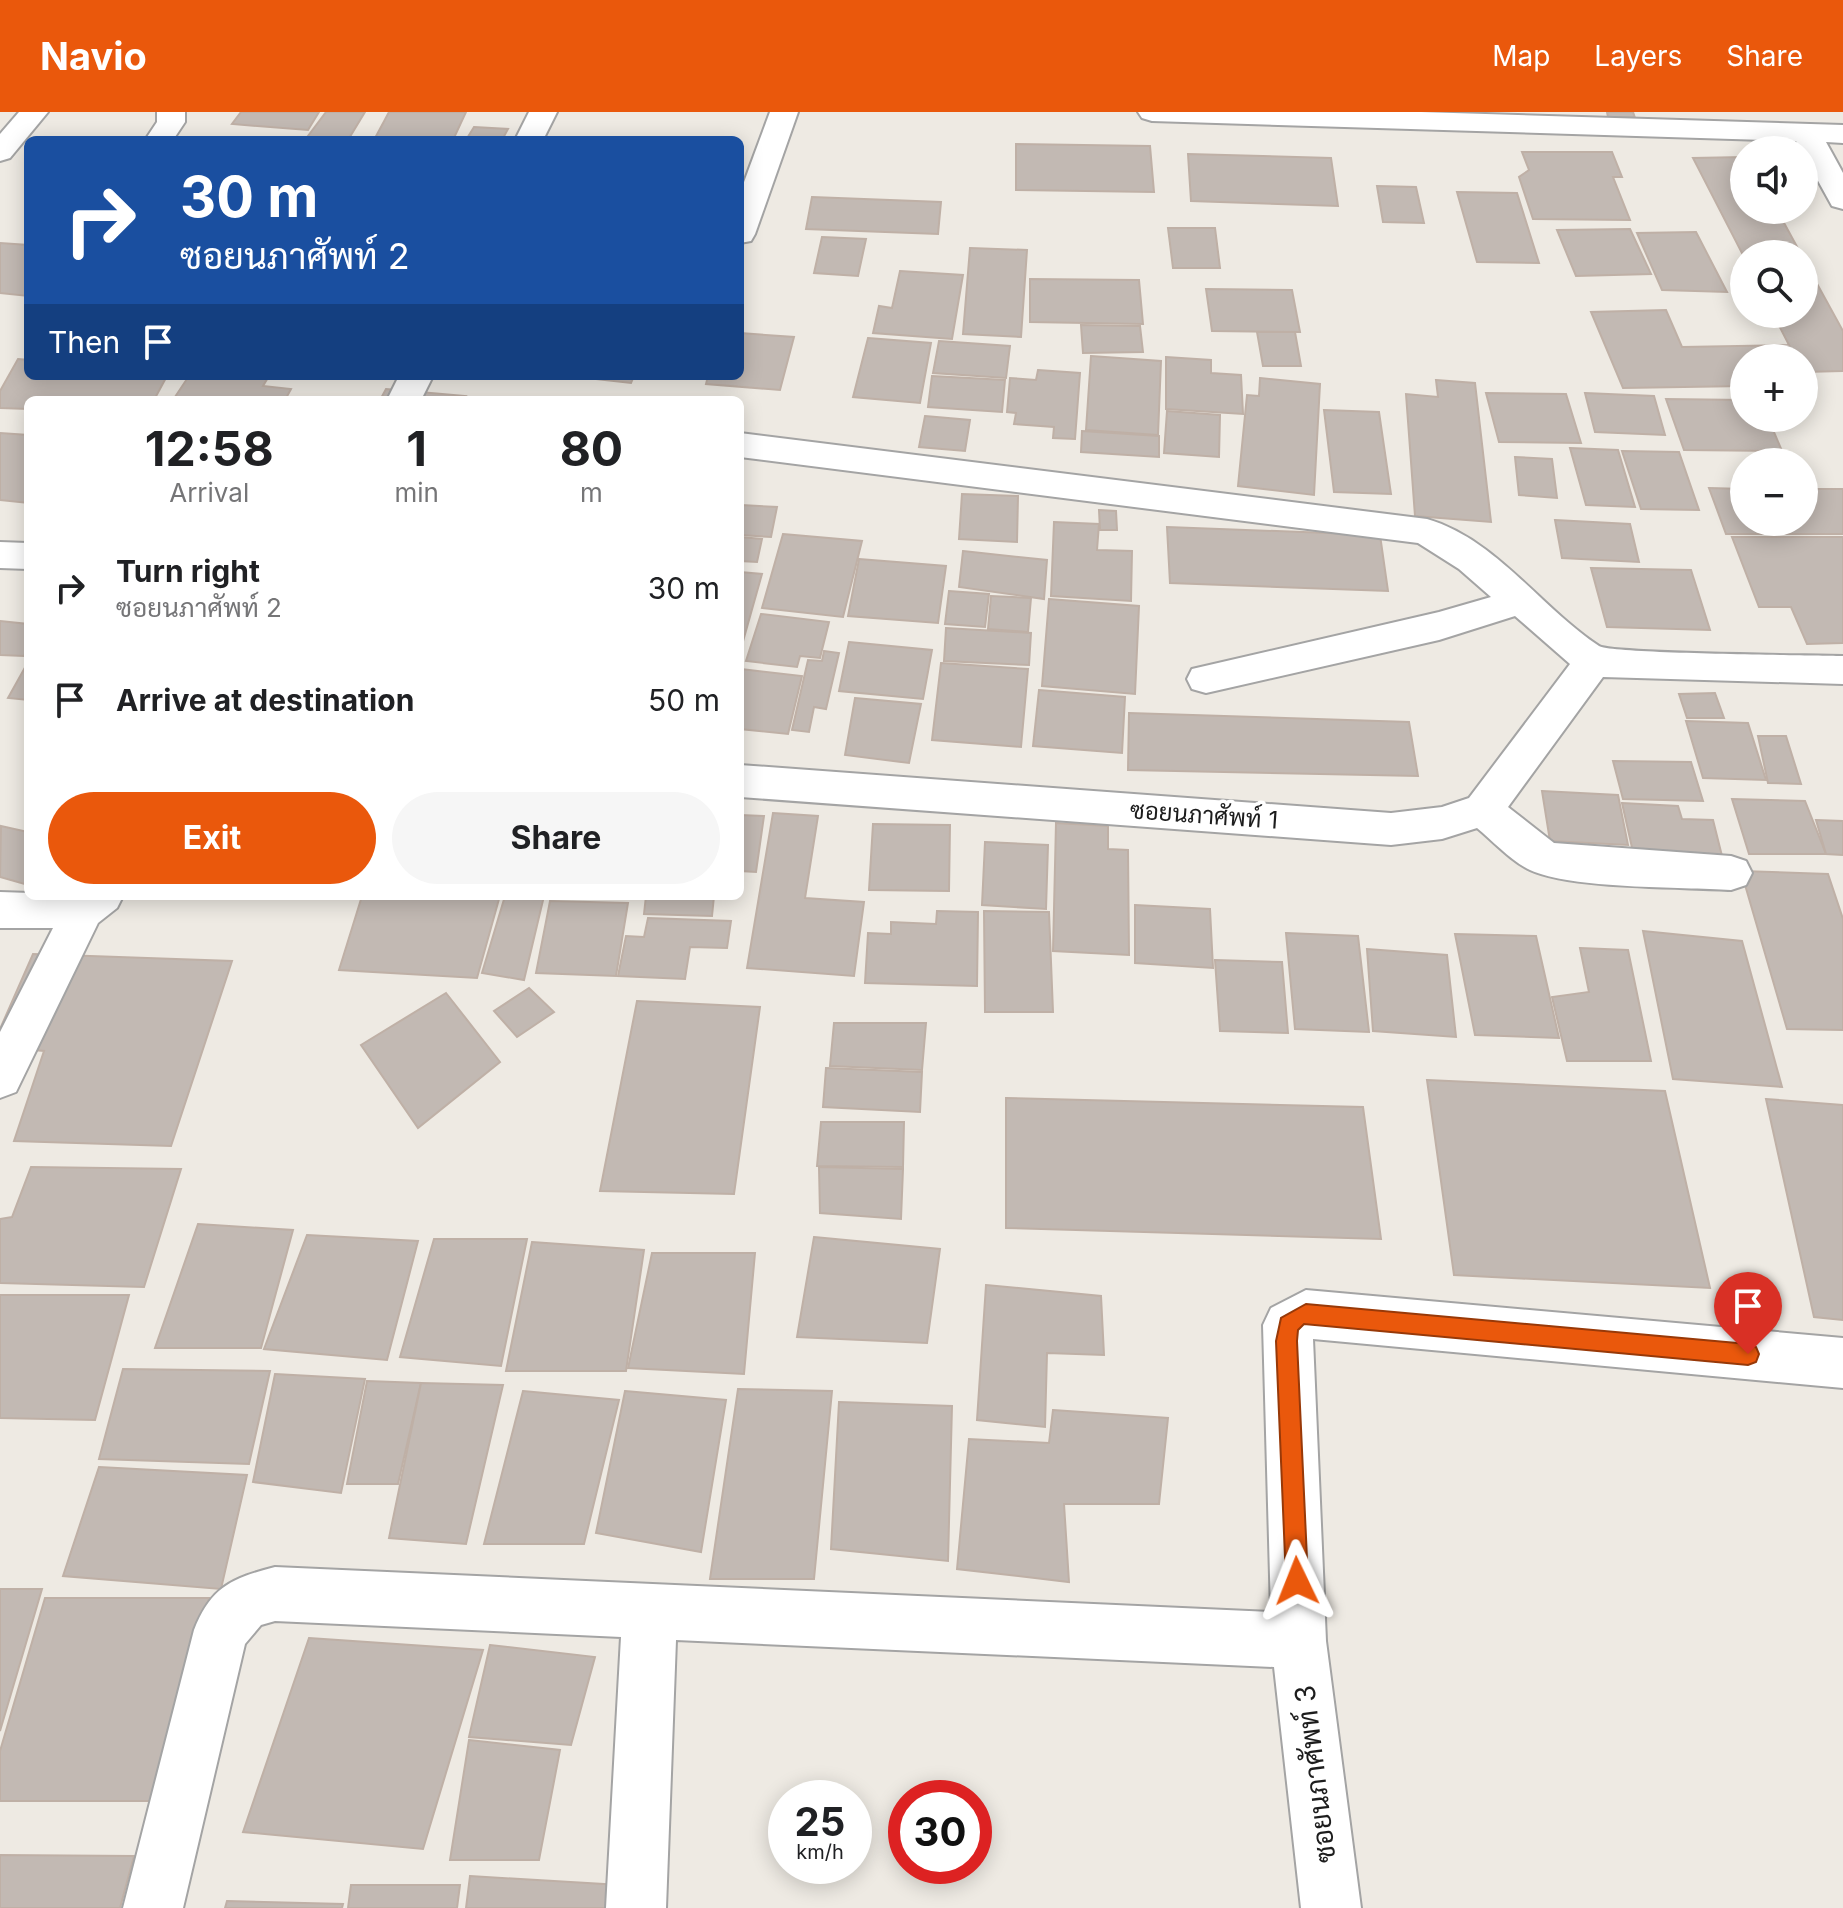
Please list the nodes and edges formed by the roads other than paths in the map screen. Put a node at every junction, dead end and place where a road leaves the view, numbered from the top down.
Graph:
1 (34, 112) edge
2 (171, 112) edge
3 (543, 112) edge
4 (784, 112) edge
5 (1152, 112) edge
6 (1806, 133) junction
7 (1843, 134) edge
8 (162, 136) edge
9 (531, 136) edge
10 (0, 152) edge
11 (1843, 200) edge
12 (744, 223) edge
13 (744, 446) edge
14 (0, 555) edge
15 (24, 556) edge
16 (1521, 601) junction
17 (1593, 662) junction
18 (1843, 670) edge
19 (1206, 679) dead end
20 (744, 781) edge
21 (1483, 810) junction
22 (1731, 873) dead end
23 (93, 903) edge
24 (0, 910) edge
25 (0, 1078) edge
26 (1843, 1363) edge
27 (650, 1609) junction
28 (1299, 1641) junction
29 (153, 1908) edge
30 (636, 1908) edge
31 (1331, 1908) edge

1 - 10 street
2 - 8 street
3 - 9 street
4 - 12 street
5 - 6 street
6 - 7 street
6 - 11 street
13 - 16 street
14 - 15 street
16 - 17 street
16 - 19 street
17 - 18 street
17 - 21 street
20 - 21 street, ซอยนภาศัพท์ 1
21 - 22 street
23 - 24 street
23 - 25 street
26 - 28 street, ซอยนภาศัพท์ 3
27 - 28 street
27 - 29 street
27 - 30 street
28 - 31 street, ซอยนภาศัพท์ 3

